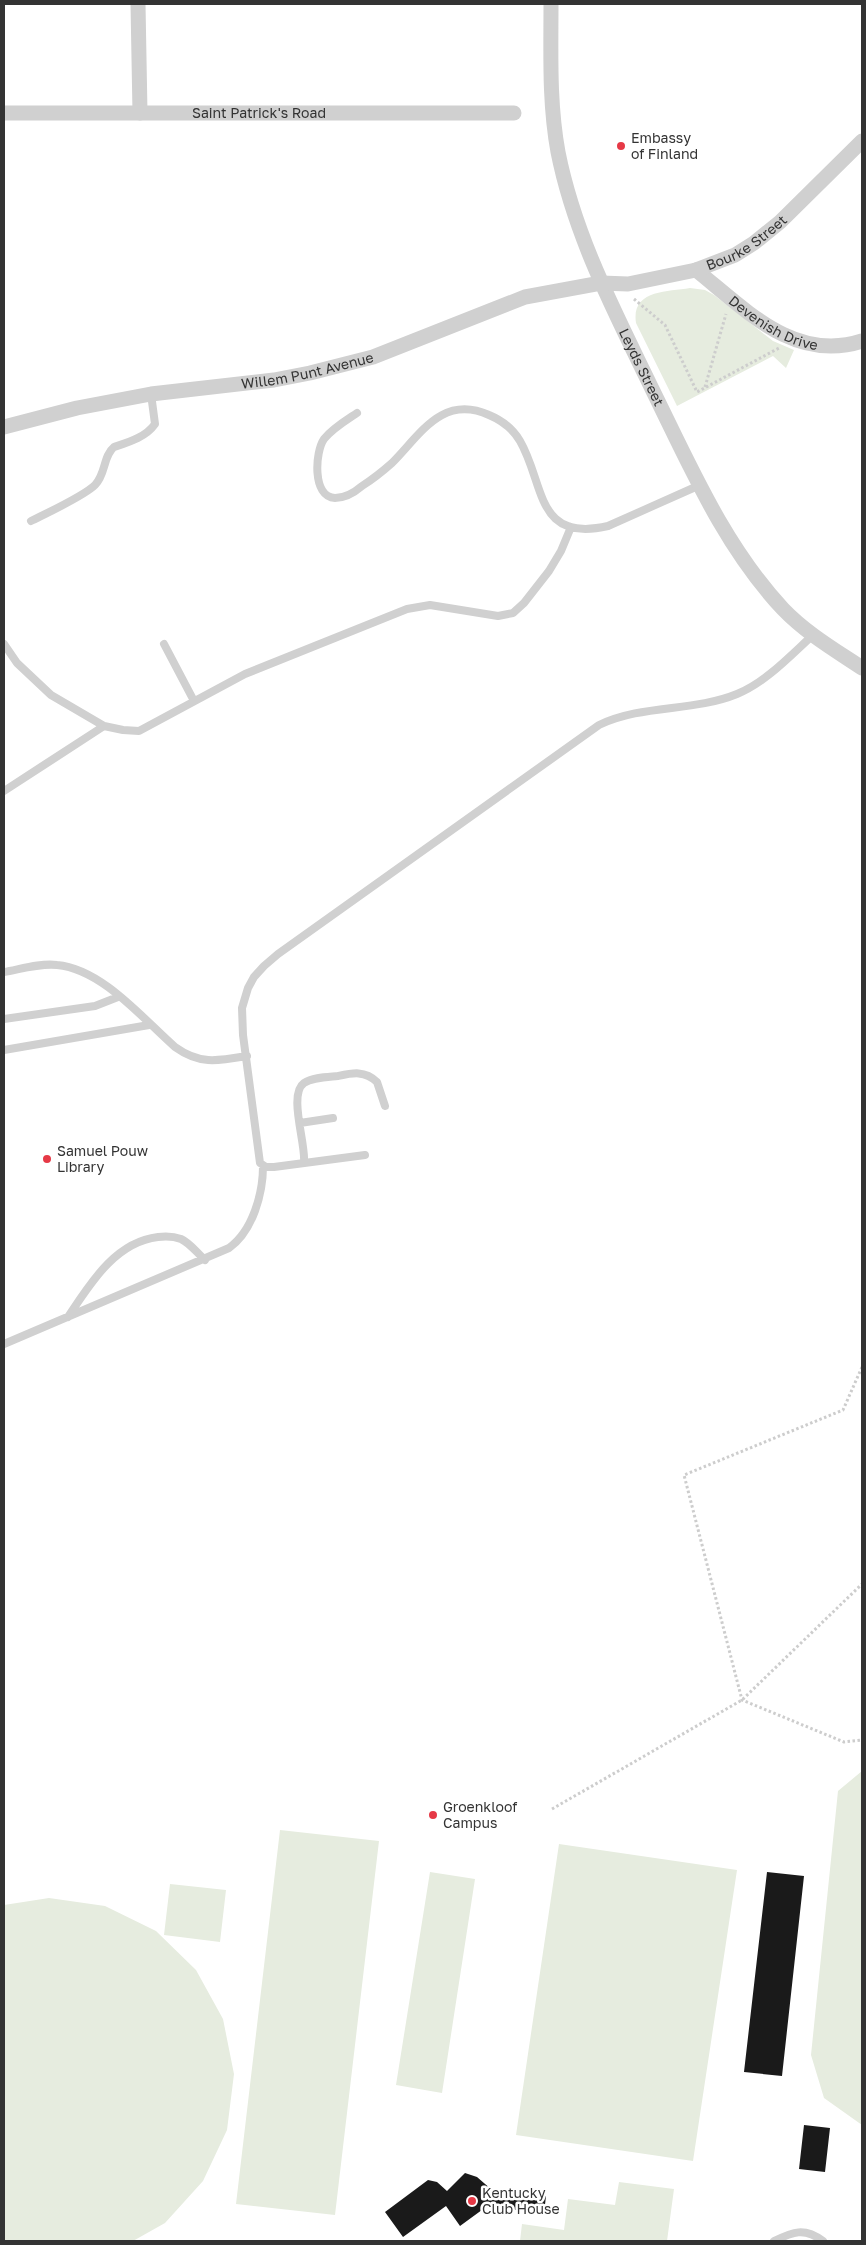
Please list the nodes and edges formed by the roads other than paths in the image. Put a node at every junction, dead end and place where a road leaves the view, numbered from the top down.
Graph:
1 (138, 4) edge
2 (551, 4) edge
3 (4, 113) edge
4 (140, 113) junction
5 (514, 114) dead end
6 (862, 142) edge
7 (696, 270) junction
8 (609, 284) junction
9 (862, 340) edge
10 (150, 394) junction
11 (357, 413) dead end
12 (4, 427) edge
13 (700, 485) junction
14 (31, 521) dead end
15 (571, 527) junction
16 (813, 635) junction
17 (4, 644) edge
18 (164, 644) dead end
19 (862, 668) edge
20 (194, 701) junction
21 (104, 726) junction
22 (4, 791) edge
23 (4, 972) edge
24 (118, 997) junction
25 (4, 1019) edge
26 (149, 1025) junction
27 (4, 1050) edge
28 (247, 1056) junction
29 (385, 1106) dead end
30 (333, 1118) dead end
31 (300, 1123) junction
32 (365, 1155) dead end
33 (304, 1162) junction
34 (263, 1166) junction
35 (204, 1260) junction
36 (68, 1317) junction
37 (4, 1344) edge
38 (774, 2241) edge
39 (822, 2241) edge

1 - 4 street
2 - 8 street, Leyds Street
3 - 4 street, Saint Patrick's Road
4 - 5 street, Saint Patrick's Road
6 - 7 street, Bourke Street
7 - 8 street, Bourke Street
7 - 9 street, Devenish Drive
8 - 10 street, Willem Punt Avenue
8 - 13 street, Leyds Street
10 - 12 street, Willem Punt Avenue
10 - 14 lane
11 - 15 lane
13 - 15 lane
13 - 16 street, Leyds Street
15 - 20 lane
16 - 19 street, Leyds Street
16 - 28 lane
17 - 21 lane
18 - 20 lane
20 - 21 lane
21 - 22 lane
23 - 24 lane
24 - 25 lane
24 - 26 lane
26 - 27 lane
26 - 28 lane
28 - 34 lane
29 - 31 lane
30 - 31 lane
31 - 33 lane
32 - 33 lane
33 - 34 lane
34 - 35 lane
35 - 36 lane
35 - 36 lane
36 - 37 lane
38 - 39 lane

